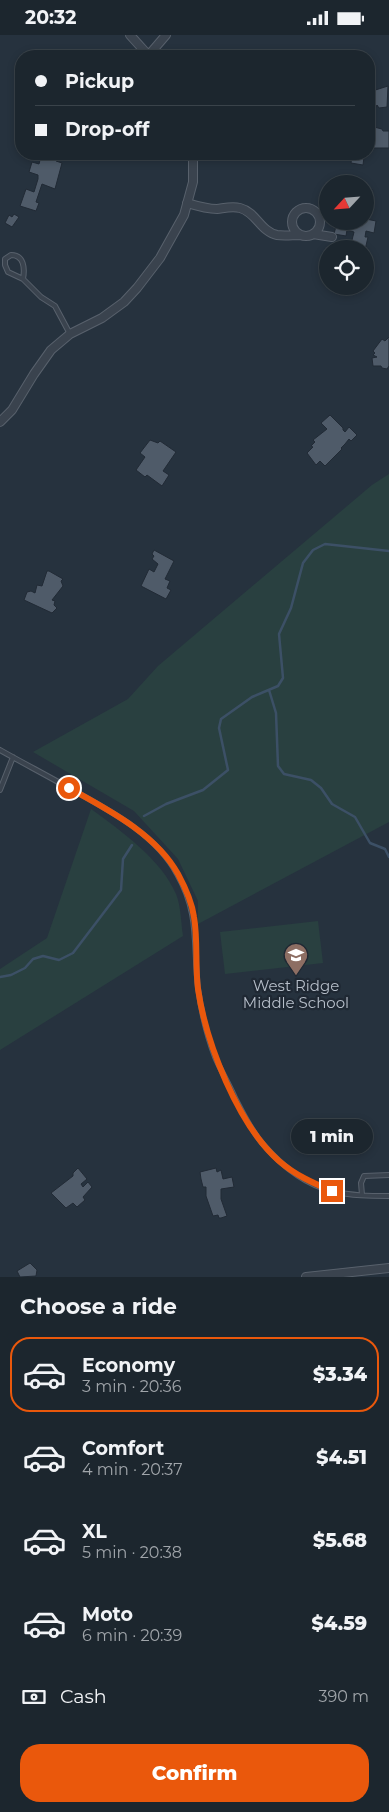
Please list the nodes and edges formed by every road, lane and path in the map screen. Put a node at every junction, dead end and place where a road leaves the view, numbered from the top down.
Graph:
1 (130, 35) edge
2 (166, 35) edge
3 (144, 50) edge
4 (154, 50) edge
5 (193, 160) edge
6 (187, 203) junction
7 (313, 234) junction
8 (300, 235) junction
9 (332, 237) dead end
10 (24, 279) junction
11 (70, 334) junction
12 (0, 423) edge
13 (0, 750) edge
14 (13, 757) junction
15 (0, 790) edge
16 (389, 1175) edge
17 (362, 1195) junction
18 (389, 1196) edge
19 (389, 1268) edge
20 (306, 1277) edge

1 - 3 street
2 - 4 street
5 - 6 street
6 - 8 street
6 - 11 street
7 - 8 street
7 - 8 street
7 - 9 street
10 - 10 lane
10 - 11 lane
11 - 12 street
13 - 14 lane
14 - 15 lane
14 - 17 lane
16 - 17 lane
17 - 18 lane
19 - 20 street

